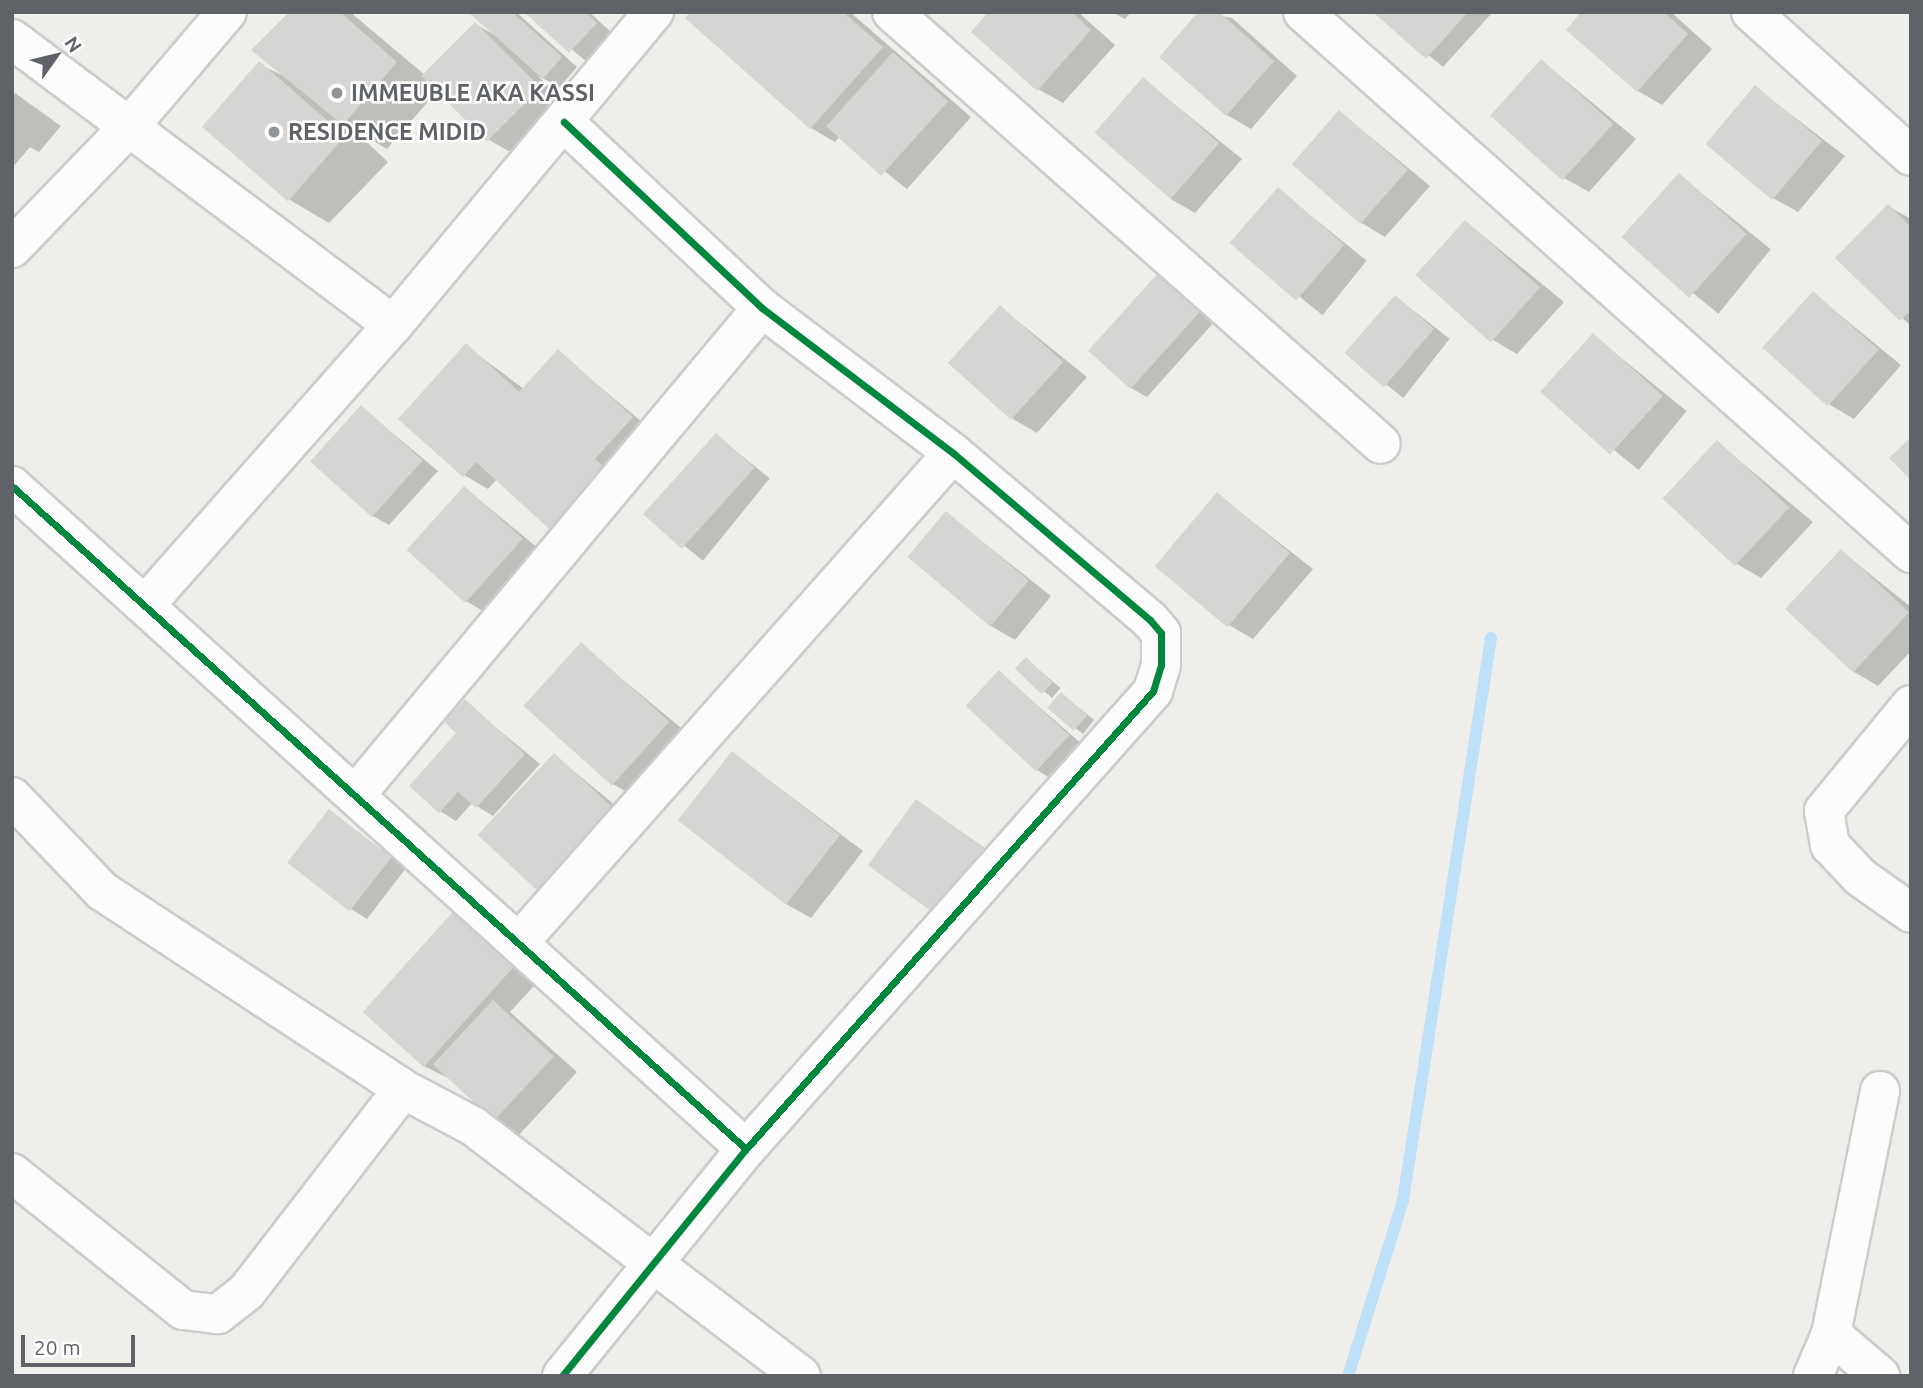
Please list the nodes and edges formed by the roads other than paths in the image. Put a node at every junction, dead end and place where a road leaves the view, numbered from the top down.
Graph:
1 (227, 12) edge
2 (654, 12) edge
3 (892, 12) edge
4 (1303, 12) edge
5 (1751, 12) edge
6 (12, 39) edge
7 (564, 122) junction
8 (129, 127) junction
9 (1911, 156) edge
10 (12, 248) edge
11 (762, 308) junction
12 (393, 324) junction
13 (1381, 444) dead end
14 (953, 453) junction
15 (12, 486) edge
16 (1911, 553) edge
17 (146, 604) junction
18 (1911, 705) edge
19 (357, 793) junction
20 (12, 797) edge
21 (1911, 913) edge
22 (520, 941) junction
23 (403, 1090) junction
24 (1880, 1091) dead end
25 (746, 1149) junction
26 (12, 1173) edge
27 (654, 1268) junction
28 (1830, 1334) junction
29 (562, 1376) edge
30 (801, 1376) edge
31 (1813, 1376) edge
32 (1880, 1376) edge

1 - 8 street
2 - 7 street
3 - 13 street
4 - 16 street
5 - 9 street
6 - 8 street
7 - 11 street
7 - 12 street
8 - 10 street
8 - 12 street
11 - 14 street
11 - 19 street
12 - 17 street
14 - 22 street
14 - 25 street
15 - 17 street
17 - 19 street
18 - 21 street
19 - 22 street
20 - 23 street
22 - 25 street
23 - 26 street
23 - 27 street
24 - 28 street
25 - 27 street
27 - 29 street
27 - 30 street
28 - 31 street
28 - 32 street

